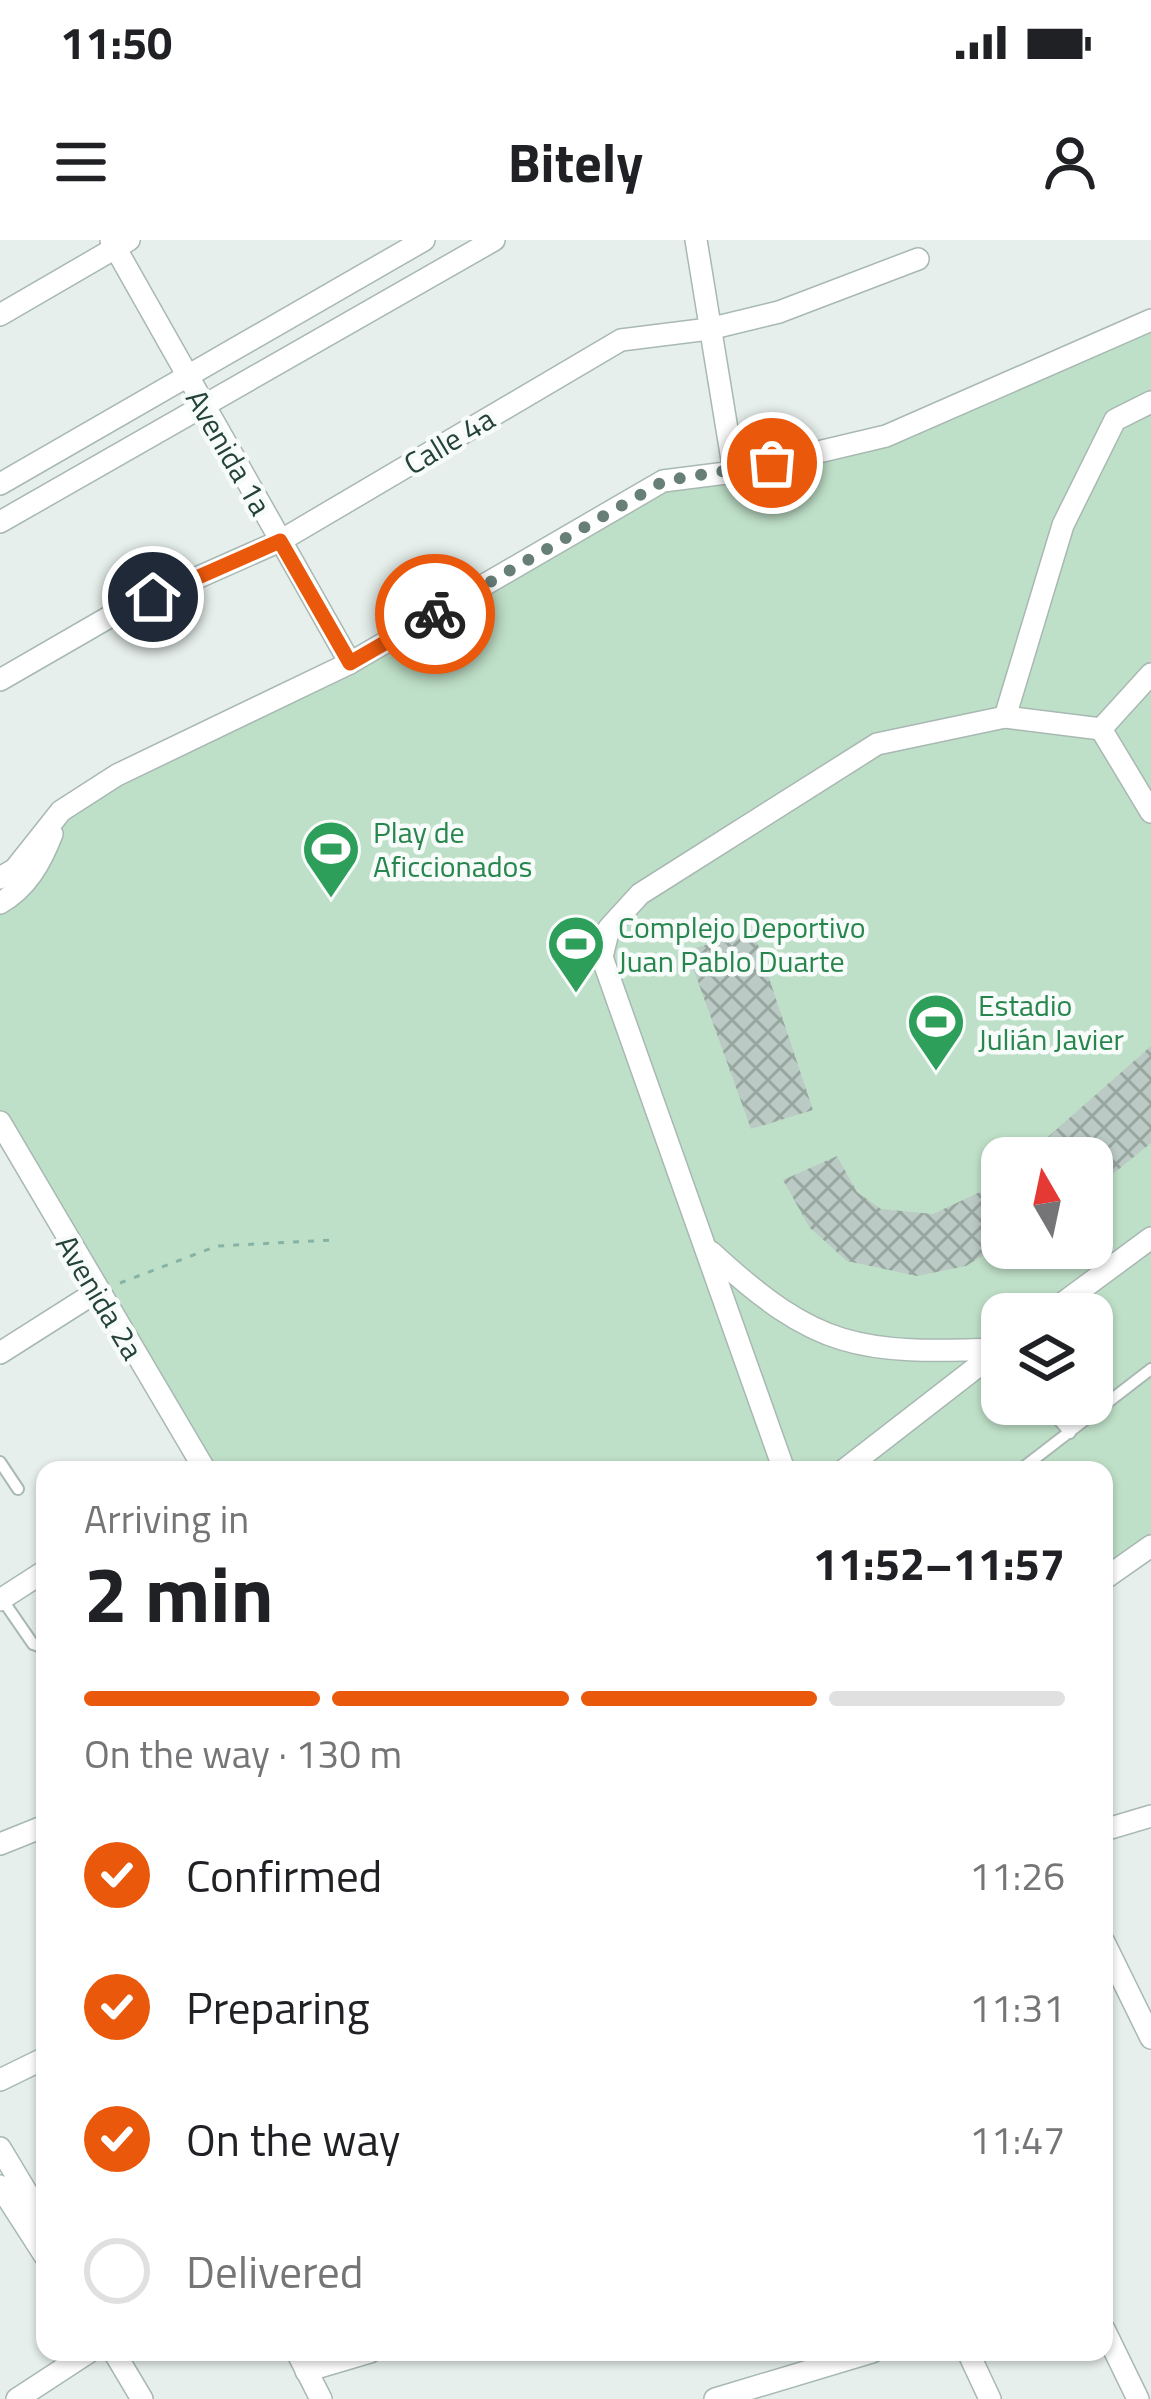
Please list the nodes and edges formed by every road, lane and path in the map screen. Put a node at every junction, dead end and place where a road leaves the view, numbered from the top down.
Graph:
1 (424, 240) edge
2 (494, 240) edge
3 (696, 240) edge
4 (118, 242) edge
5 (399, 246) edge
6 (918, 259) dead end
7 (0, 316) edge
8 (1151, 320) edge
9 (709, 329) junction
10 (187, 378) junction
11 (1151, 402) edge
12 (206, 410) junction
13 (734, 472) junction
14 (0, 484) edge
15 (0, 522) edge
16 (280, 541) junction
17 (350, 663) junction
18 (1151, 674) edge
19 (0, 680) edge
20 (1006, 717) junction
21 (1101, 729) junction
22 (61, 811) junction
23 (1151, 812) edge
24 (0, 878) edge
25 (0, 903) edge
26 (0, 1122) edge
27 (1151, 1238) edge
28 (334, 1240) dead end
29 (711, 1252) junction
30 (96, 1293) junction
31 (1076, 1293) edge
32 (981, 1350) edge
33 (0, 1353) edge
34 (981, 1365) edge
35 (1151, 1369) edge
36 (1063, 1425) edge
37 (1070, 1433) junction
38 (198, 1461) edge
39 (781, 1461) edge
40 (856, 1461) edge
41 (1032, 1461) edge
42 (0, 1462) edge
43 (18, 1489) dead end
44 (1151, 1546) edge
45 (1113, 1573) edge
46 (36, 1577) edge
47 (1, 1600) edge
48 (36, 1645) edge
49 (1151, 1816) edge
50 (1113, 1827) edge
51 (36, 1830) edge
52 (0, 1844) edge
53 (1113, 1960) edge
54 (1151, 2038) edge
55 (36, 2062) edge
56 (0, 2080) edge
57 (0, 2148) edge
58 (0, 2186) edge
59 (36, 2208) edge
60 (36, 2242) edge
61 (1113, 2352) edge
62 (75, 2361) edge
63 (119, 2361) edge
64 (301, 2361) edge
65 (842, 2361) edge
66 (972, 2361) edge
67 (1131, 2397) edge
68 (17, 2399) edge
69 (142, 2399) edge
70 (322, 2399) edge
71 (715, 2399) edge
72 (990, 2399) edge

1 - 5 street
2 - 12 street
3 - 9 street
4 - 7 street
4 - 10 street, Avenida 1a
5 - 10 street
6 - 9 street, Calle 4a
8 - 13 street
9 - 13 street
9 - 16 street, Calle 4a
10 - 12 street, Avenida 1a
10 - 14 street
11 - 20 street
12 - 15 street
12 - 16 street, Avenida 1a
13 - 17 street
16 - 17 street, Avenida 1a
16 - 19 street, Calle 4a
17 - 22 street
18 - 21 street
20 - 21 street
20 - 29 street
21 - 23 street
22 - 24 street
22 - 25 street
26 - 30 street, Avenida 2a
27 - 31 street
28 - 30 path
29 - 32 street
29 - 39 street
30 - 33 street
30 - 38 street, Avenida 2a
34 - 40 street
35 - 37 lane
36 - 37 lane
37 - 41 lane
42 - 43 lane
44 - 45 street
46 - 47 street
47 - 48 lane
49 - 50 street
51 - 52 street
53 - 54 street
55 - 56 street
57 - 59 street
58 - 60 street
61 - 67 street
62 - 68 street
63 - 69 street
64 - 70 street
65 - 71 street
66 - 72 street

